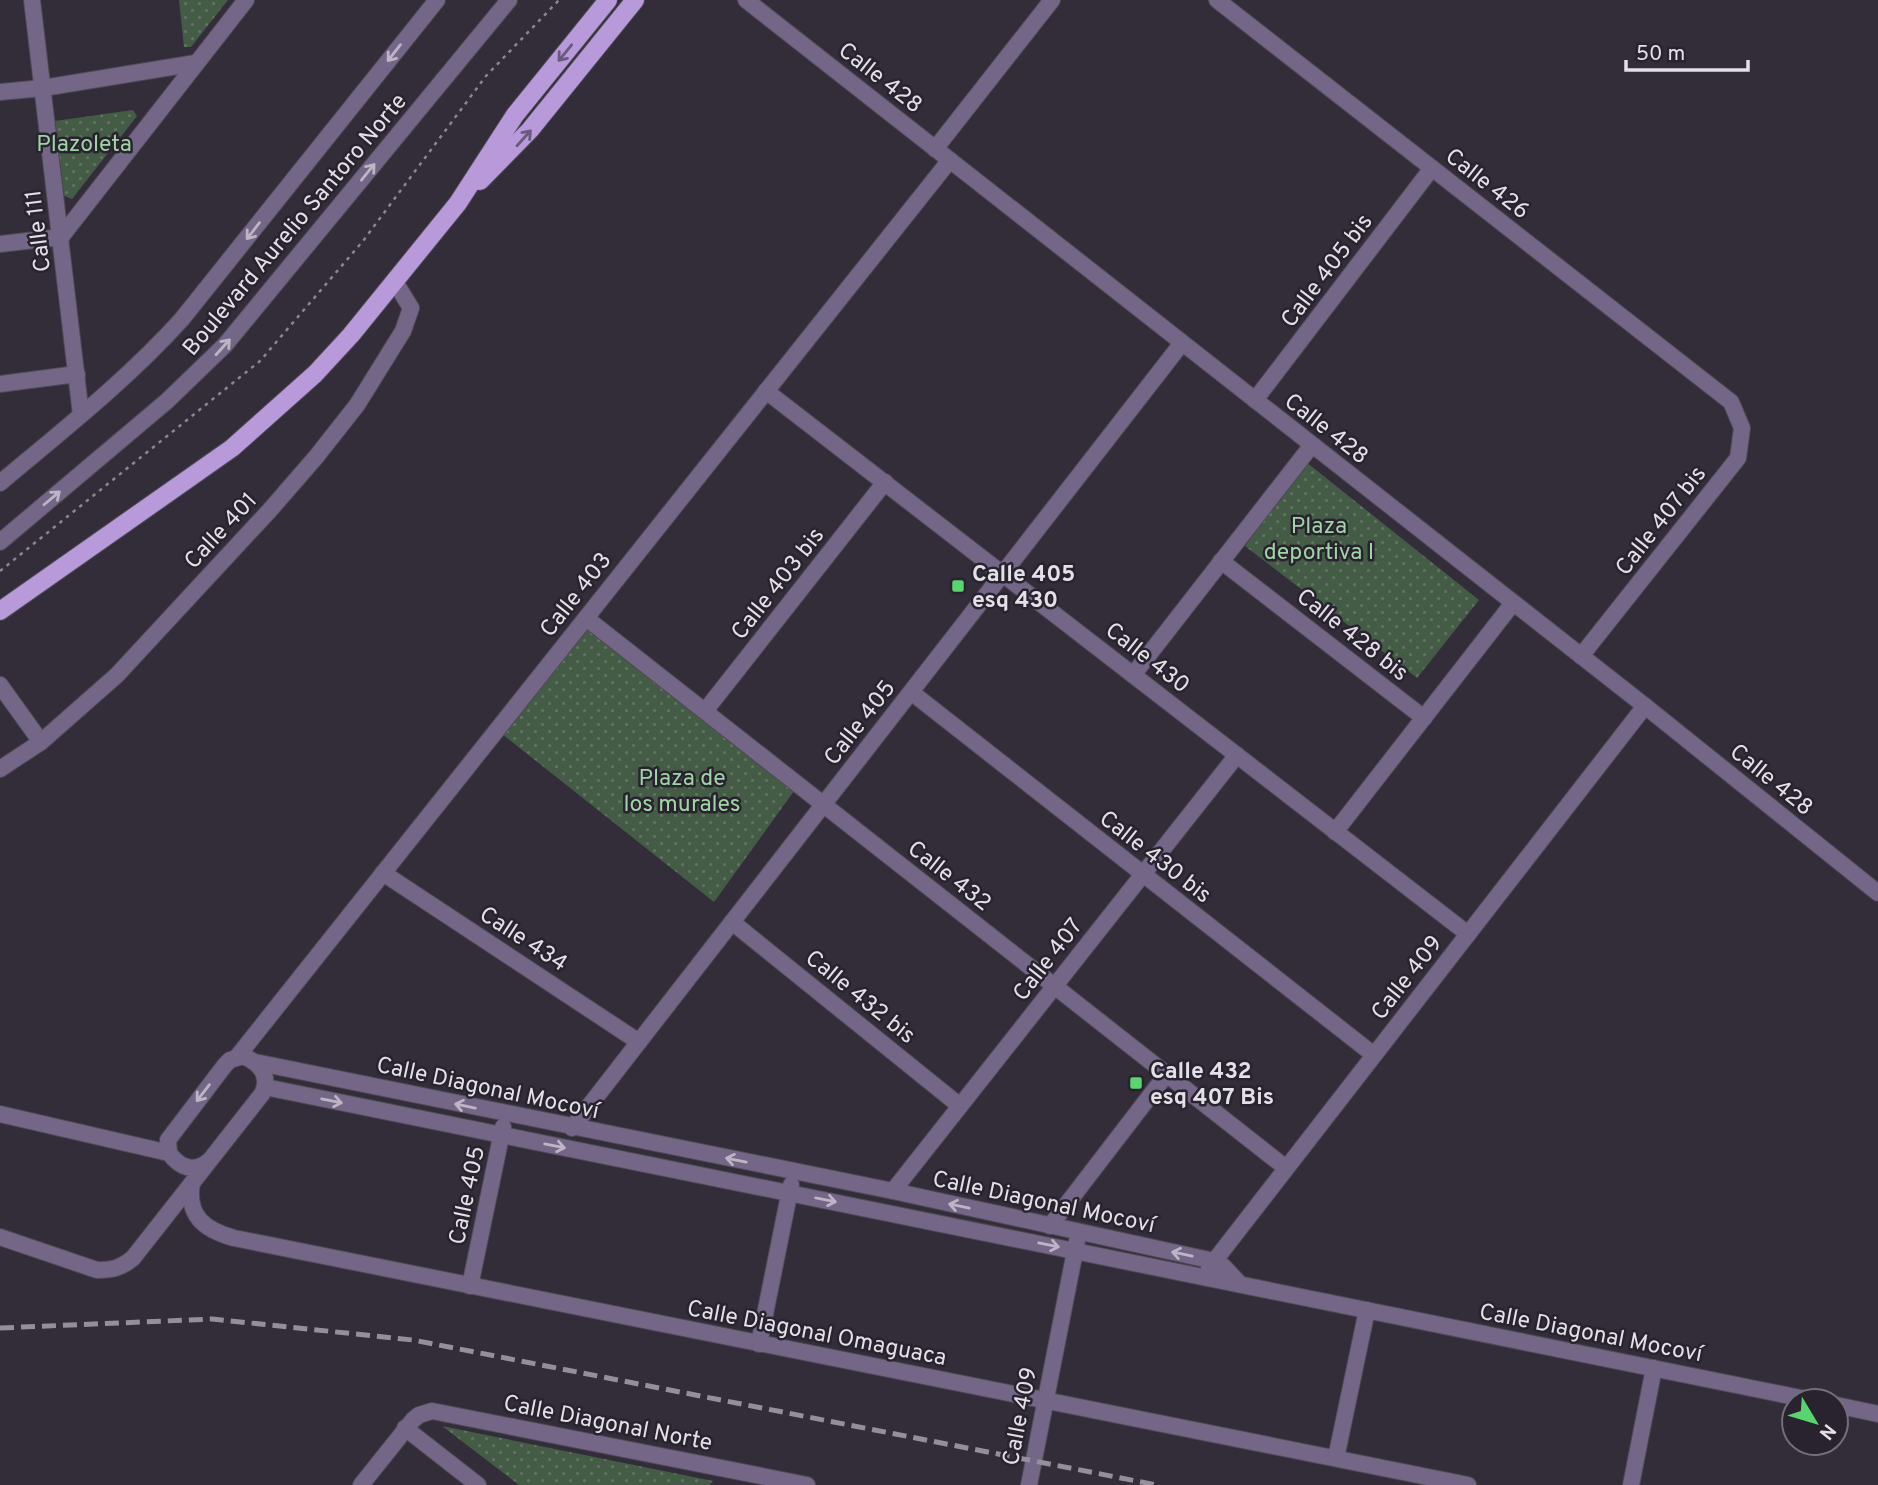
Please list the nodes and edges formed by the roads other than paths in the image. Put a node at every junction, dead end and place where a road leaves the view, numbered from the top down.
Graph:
1 (33, 0) edge
2 (246, 0) edge
3 (437, 0) edge
4 (509, 0) edge
5 (608, 0) edge
6 (635, 0) edge
7 (746, 0) edge
8 (1052, 0) edge
9 (1217, 0) edge
10 (196, 63) junction
11 (43, 88) junction
12 (0, 92) edge
13 (935, 149) junction
14 (950, 160) junction
15 (1432, 168) junction
16 (458, 203) junction
17 (61, 237) junction
18 (0, 244) edge
19 (395, 282) junction
20 (1182, 343) junction
21 (77, 374) junction
22 (0, 384) edge
23 (766, 391) junction
24 (1255, 400) junction
25 (1731, 402) joint
26 (81, 415) junction
27 (1312, 445) junction
28 (885, 482) junction
29 (0, 483) edge
30 (0, 542) edge
31 (1222, 561) junction
32 (1003, 574) junction
33 (1513, 603) junction
34 (0, 611) edge
35 (586, 618) junction
36 (1581, 656) junction
37 (1133, 675) junction
38 (0, 685) edge
39 (911, 692) junction
40 (1645, 706) junction
41 (705, 711) junction
42 (1424, 718) junction
43 (41, 742) junction
44 (1237, 755) junction
45 (0, 769) edge
46 (823, 804) junction
47 (1335, 832) junction
48 (383, 873) junction
49 (1143, 874) junction
50 (1878, 893) edge
51 (732, 922) junction
52 (1468, 934) junction
53 (1055, 986) junction
54 (639, 1042) junction
55 (1374, 1055) junction
56 (237, 1058) junction
57 (255, 1062) junction
58 (1166, 1075) junction
59 (265, 1087) junction
60 (960, 1106) junction
61 (0, 1114) edge
62 (506, 1114) junction
63 (572, 1128) junction
64 (502, 1135) junction
65 (169, 1153) junction
66 (209, 1161) junction
67 (1286, 1168) junction
68 (793, 1172) junction
69 (192, 1183) junction
70 (893, 1191) junction
71 (789, 1193) junction
72 (1050, 1226) junction
73 (1079, 1232) junction
74 (0, 1237) edge
75 (1075, 1251) junction
76 (1214, 1261) junction
77 (1202, 1276) junction
78 (1240, 1284) junction
79 (470, 1286) junction
80 (1367, 1310) junction
81 (759, 1343) junction
82 (1654, 1368) junction
83 (1780, 1394) edge
84 (1045, 1401) junction
85 (1850, 1408) edge
86 (1878, 1414) edge
87 (405, 1428) junction
88 (1336, 1458) junction
89 (738, 1478) edge
90 (361, 1485) edge
91 (478, 1485) edge
92 (807, 1485) edge
93 (1029, 1485) edge
94 (1468, 1485) edge
95 (1631, 1485) edge

1 - 11 street, Calle 111
2 - 10 street
3 -> 26 street, Boulevard Aurelio Santoro Norte
30 -> 4 street, Boulevard Aurelio Santoro Norte
5 -> 16 main road
16 -> 6 main road
7 - 13 street, Calle 428
8 - 13 street
9 - 15 street, Calle 426
10 - 11 street
10 - 17 street
11 - 12 street
11 - 17 street, Calle 111
13 - 14 street, Calle 428
14 - 20 street, Calle 428
14 - 23 street, Calle 403
15 - 24 street, Calle 405 bis
15 - 25 street, Calle 426
16 - 19 main road
17 - 18 street
17 - 21 street, Calle 111
19 - 34 main road
19 - 43 street, Calle 401
20 - 24 street, Calle 428
20 - 32 street, Calle 405
21 - 22 street
21 - 26 street, Calle 111
23 - 28 street, Calle 430
23 - 35 street, Calle 403
24 - 27 street, Calle 428
25 - 36 street, Calle 407 bis
26 - 29 street, Boulevard Aurelio Santoro Norte
27 - 31 street
27 - 33 street, Calle 428
28 - 32 street, Calle 430
28 - 41 street, Calle 403 bis
31 - 37 street
31 - 42 street, Calle 428 bis
32 - 37 street, Calle 430
32 - 39 street, Calle 405
33 - 36 street, Calle 428
33 - 42 street
35 - 41 street, Calle 432
35 - 48 street, Calle 403
36 - 40 street, Calle 428
37 - 44 street, Calle 430
38 - 43 street
39 - 46 street, Calle 405
39 - 49 street, Calle 430 bis
40 - 50 street, Calle 428
40 - 52 street, Calle 409
41 - 46 street, Calle 432
42 - 47 street
43 - 45 street, Calle 401
44 - 47 street, Calle 430
44 - 49 street, Calle 407
46 - 51 street, Calle 405
46 - 53 street, Calle 432
47 - 52 street, Calle 430
48 - 54 street, Calle 434
48 - 56 street, Calle 403
49 - 53 street, Calle 407
49 - 55 street, Calle 430 bis
51 - 54 street, Calle 405
51 - 60 street, Calle 432 bis
52 - 55 street, Calle 409
53 - 58 street, Calle 432
53 - 60 street, Calle 407
54 - 63 street, Calle 405
55 - 67 street, Calle 409
56 - 57 street
56 -> 65 street, Calle 403
57 - 59 street
62 -> 57 street, Calle Diagonal Mocoví
58 - 67 street, Calle 432
58 - 72 street
59 -> 64 street, Calle Diagonal Mocoví
59 - 66 street
60 - 70 street, Calle 407
61 - 65 street
62 - 63 street, Calle Diagonal Mocoví
62 - 64 street, Calle 405
68 -> 63 street, Calle Diagonal Mocoví
64 -> 71 street, Calle Diagonal Mocoví
64 - 79 street, Calle 405
65 - 66 street
66 - 69 street
67 - 76 street, Calle 409
68 - 70 street, Calle Diagonal Mocoví
68 - 71 street
69 - 74 street
69 - 79 street, Calle Diagonal Omaguaca
72 -> 70 street, Calle Diagonal Mocoví
71 -> 75 street, Calle Diagonal Mocoví
71 - 81 street
72 - 73 street, Calle Diagonal Mocoví
73 - 75 street, Calle 409
76 -> 73 street, Calle Diagonal Mocoví
75 - 77 street, Calle Diagonal Mocoví
75 - 84 street, Calle 409
76 - 77 street, Calle 409
76 - 78 street, Calle Diagonal Mocoví
77 - 78 street, Calle Diagonal Mocoví
78 - 80 street, Calle Diagonal Mocoví
79 - 81 street, Calle Diagonal Omaguaca
80 - 82 street, Calle Diagonal Mocoví
80 - 88 street
81 - 84 street, Calle Diagonal Omaguaca
82 - 83 street, Calle Diagonal Mocoví
82 - 95 street
84 - 88 street, Calle Diagonal Omaguaca
84 - 93 street, Calle 409
85 - 86 street
87 - 89 street, Calle Diagonal Norte
87 - 90 street
87 - 91 street
88 - 94 street, Calle Diagonal Omaguaca
89 - 92 street, Calle Diagonal Norte

